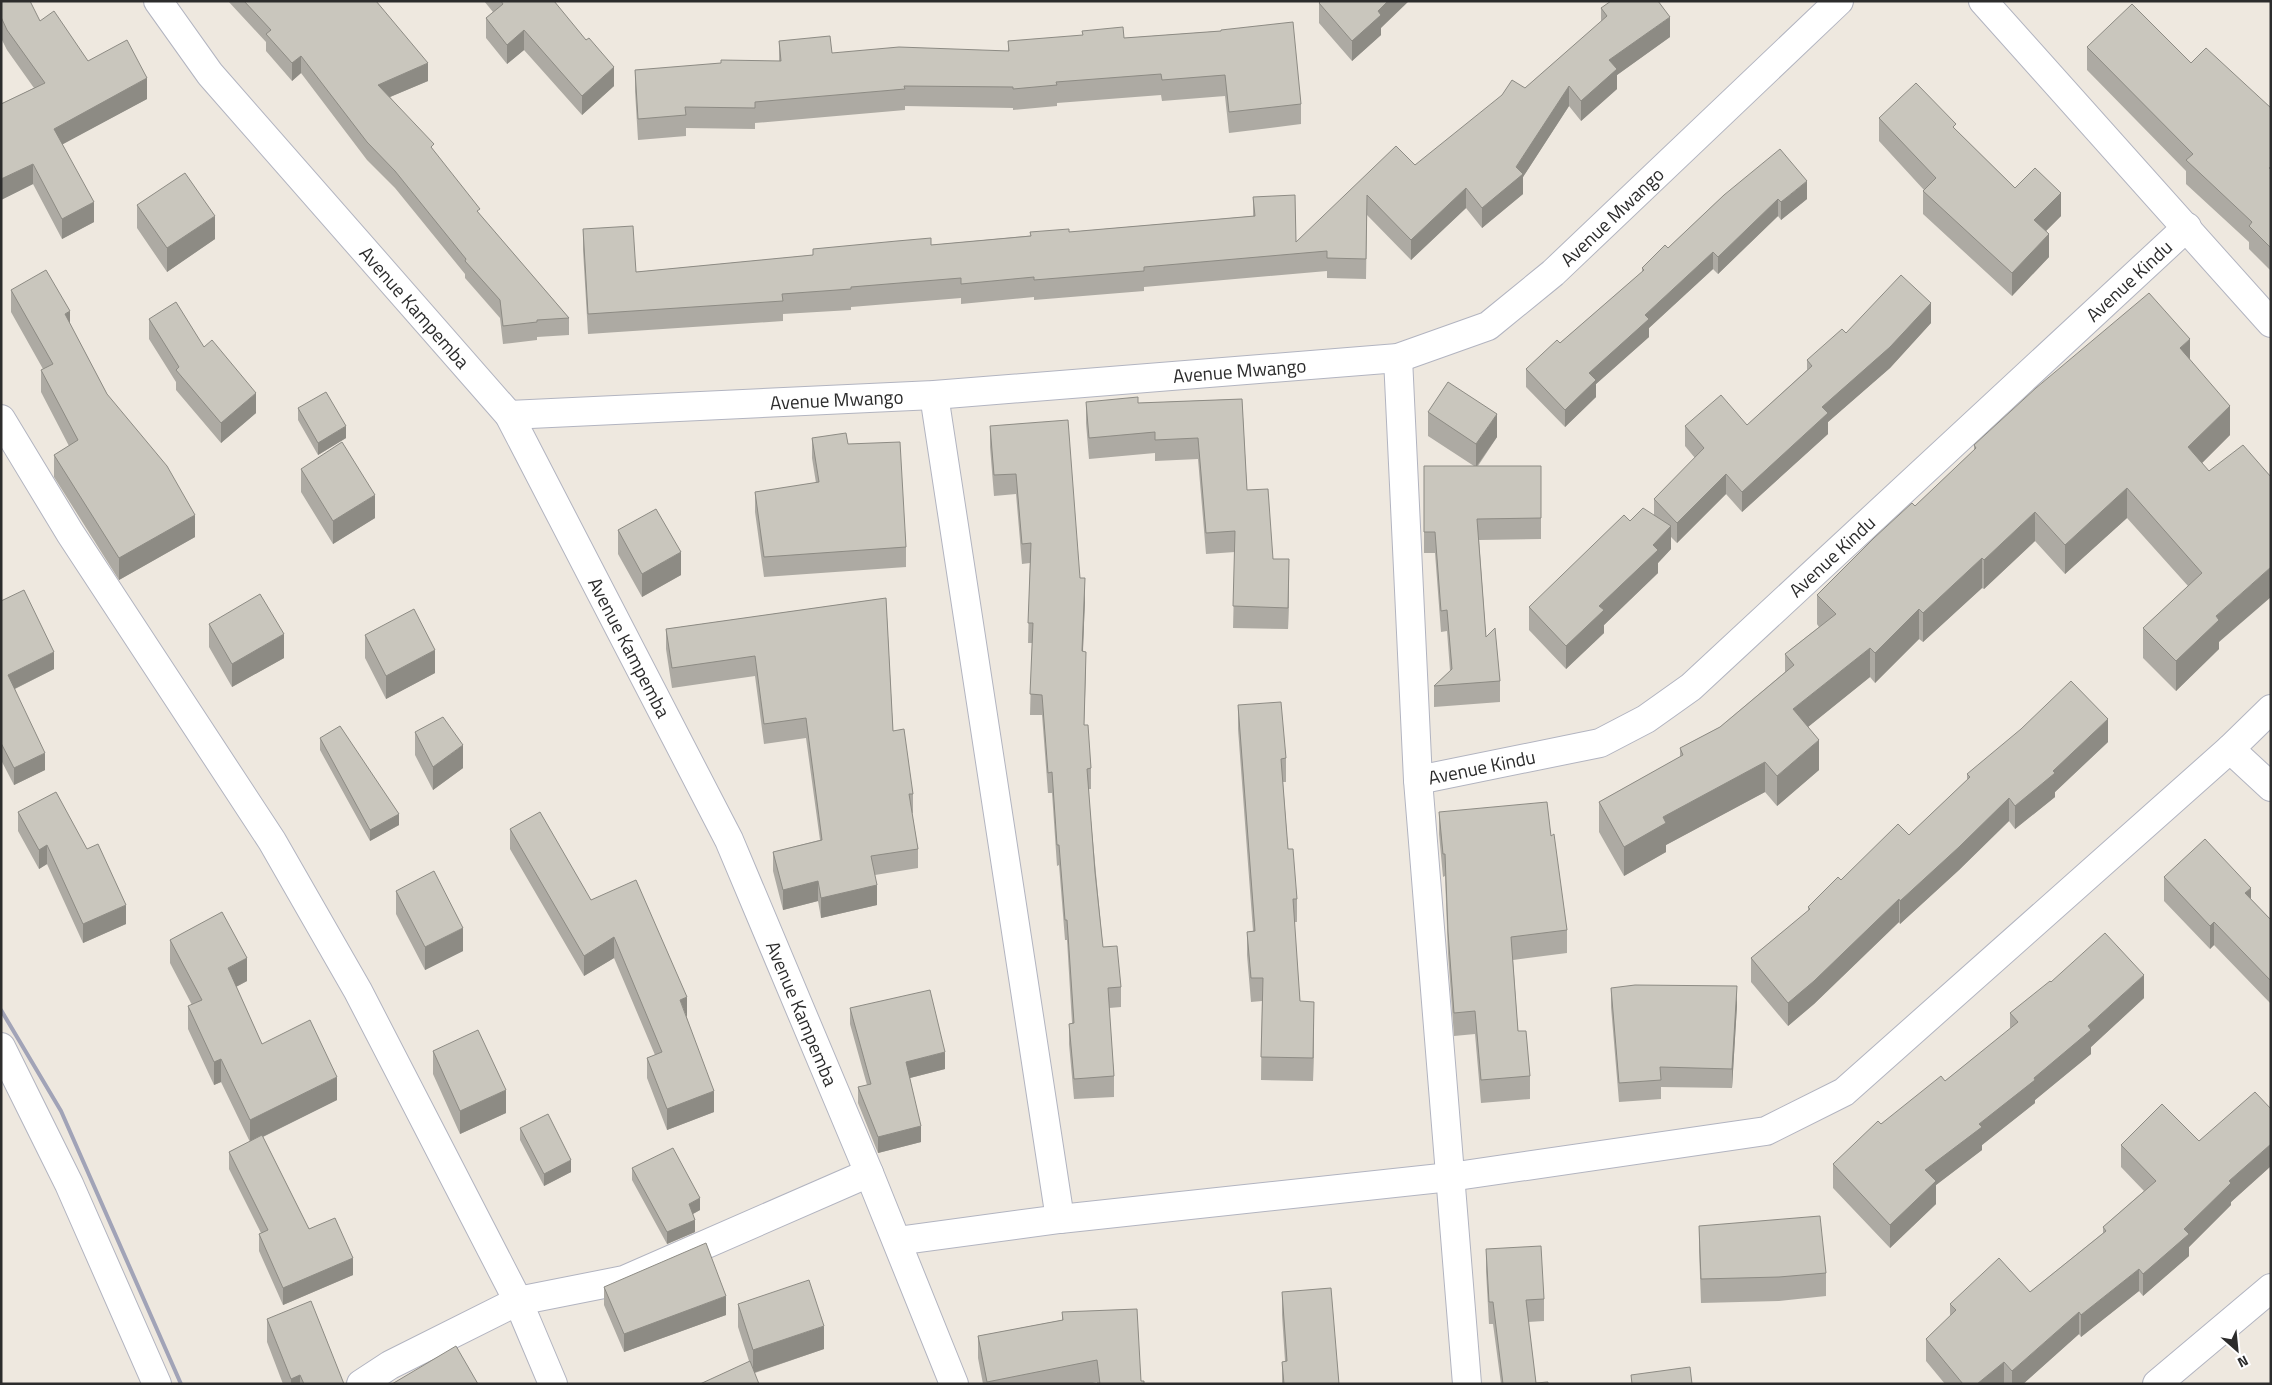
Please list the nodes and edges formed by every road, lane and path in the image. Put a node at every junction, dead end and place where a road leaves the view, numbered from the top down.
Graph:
1 (158, 1) edge
2 (1839, 1) edge
3 (1984, 1) edge
4 (2187, 227) junction
5 (2271, 323) edge
6 (1398, 358) junction
7 (934, 395) junction
8 (509, 414) junction
9 (1, 420) edge
10 (2271, 709) edge
11 (2230, 749) junction
12 (1418, 780) junction
13 (2271, 787) edge
14 (1, 1047) edge
15 (869, 1173) junction
16 (1450, 1177) junction
17 (1060, 1220) junction
18 (897, 1241) junction
19 (2271, 1288) edge
20 (518, 1301) junction
21 (157, 1384) edge
22 (361, 1384) edge
23 (553, 1384) edge
24 (954, 1384) edge
25 (1467, 1384) edge
26 (2157, 1384) edge

1 - 8 street, Avenue Kampemba
2 - 6 street, Avenue Mwango
3 - 4 street
4 - 5 street
4 - 12 street, Avenue Kindu
6 - 7 street, Avenue Mwango
6 - 12 street
7 - 8 street, Avenue Mwango
7 - 17 street
8 - 15 street, Avenue Kampemba
9 - 20 street
10 - 11 street
11 - 13 street
11 - 16 street
12 - 16 street
14 - 21 street
15 - 18 street, Avenue Kampemba
15 - 20 street
16 - 17 street
16 - 25 street
17 - 18 street
18 - 24 street, Avenue Kampemba
19 - 26 street
20 - 22 street
20 - 23 street

